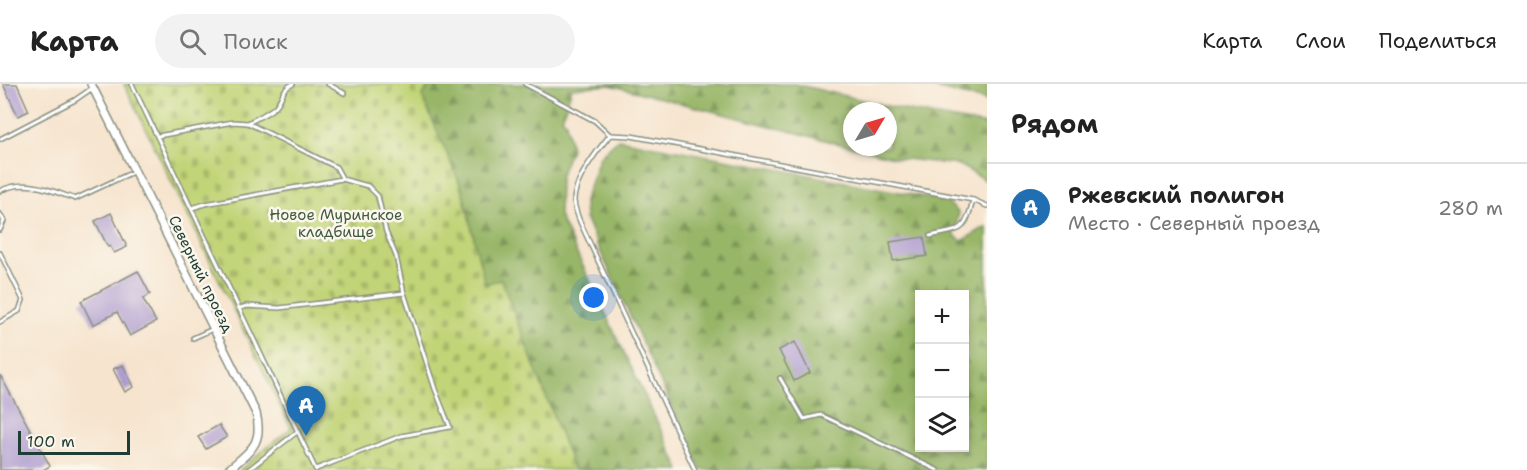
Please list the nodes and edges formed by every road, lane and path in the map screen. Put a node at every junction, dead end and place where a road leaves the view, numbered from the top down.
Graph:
1 (132, 84) edge
2 (292, 84) edge
3 (328, 84) edge
4 (525, 84) edge
5 (92, 86) edge
6 (344, 93) dead end
7 (248, 123) junction
8 (610, 135) junction
9 (158, 136) junction
10 (0, 139) edge
11 (135, 171) junction
12 (342, 179) junction
13 (0, 191) edge
14 (974, 200) junction
15 (987, 206) edge
16 (192, 208) junction
17 (0, 214) edge
18 (0, 230) edge
19 (930, 236) dead end
20 (0, 253) edge
21 (404, 293) junction
22 (240, 308) junction
23 (0, 322) edge
24 (213, 329) junction
25 (193, 339) dead end
26 (780, 378) dead end
27 (297, 432) junction
28 (228, 470) edge
29 (248, 470) edge
30 (316, 470) edge
31 (695, 470) edge
32 (937, 470) edge

1 - 9 lane
2 - 7 lane
3 - 6 lane
4 - 8 lane
5 - 10 lane
5 - 11 street, Северный проезд
7 - 9 lane
7 - 12 lane
8 - 14 lane
8 - 31 lane
9 - 16 lane
11 - 13 lane
11 - 24 street, Северный проезд
12 - 16 lane
12 - 21 lane
14 - 15 lane
14 - 19 lane
16 - 22 lane
17 - 18 lane
20 - 23 lane
21 - 22 lane
21 - 30 lane
22 - 27 lane
24 - 25 lane
24 - 28 street, Северный проезд
26 - 32 lane
27 - 29 lane
27 - 30 lane

